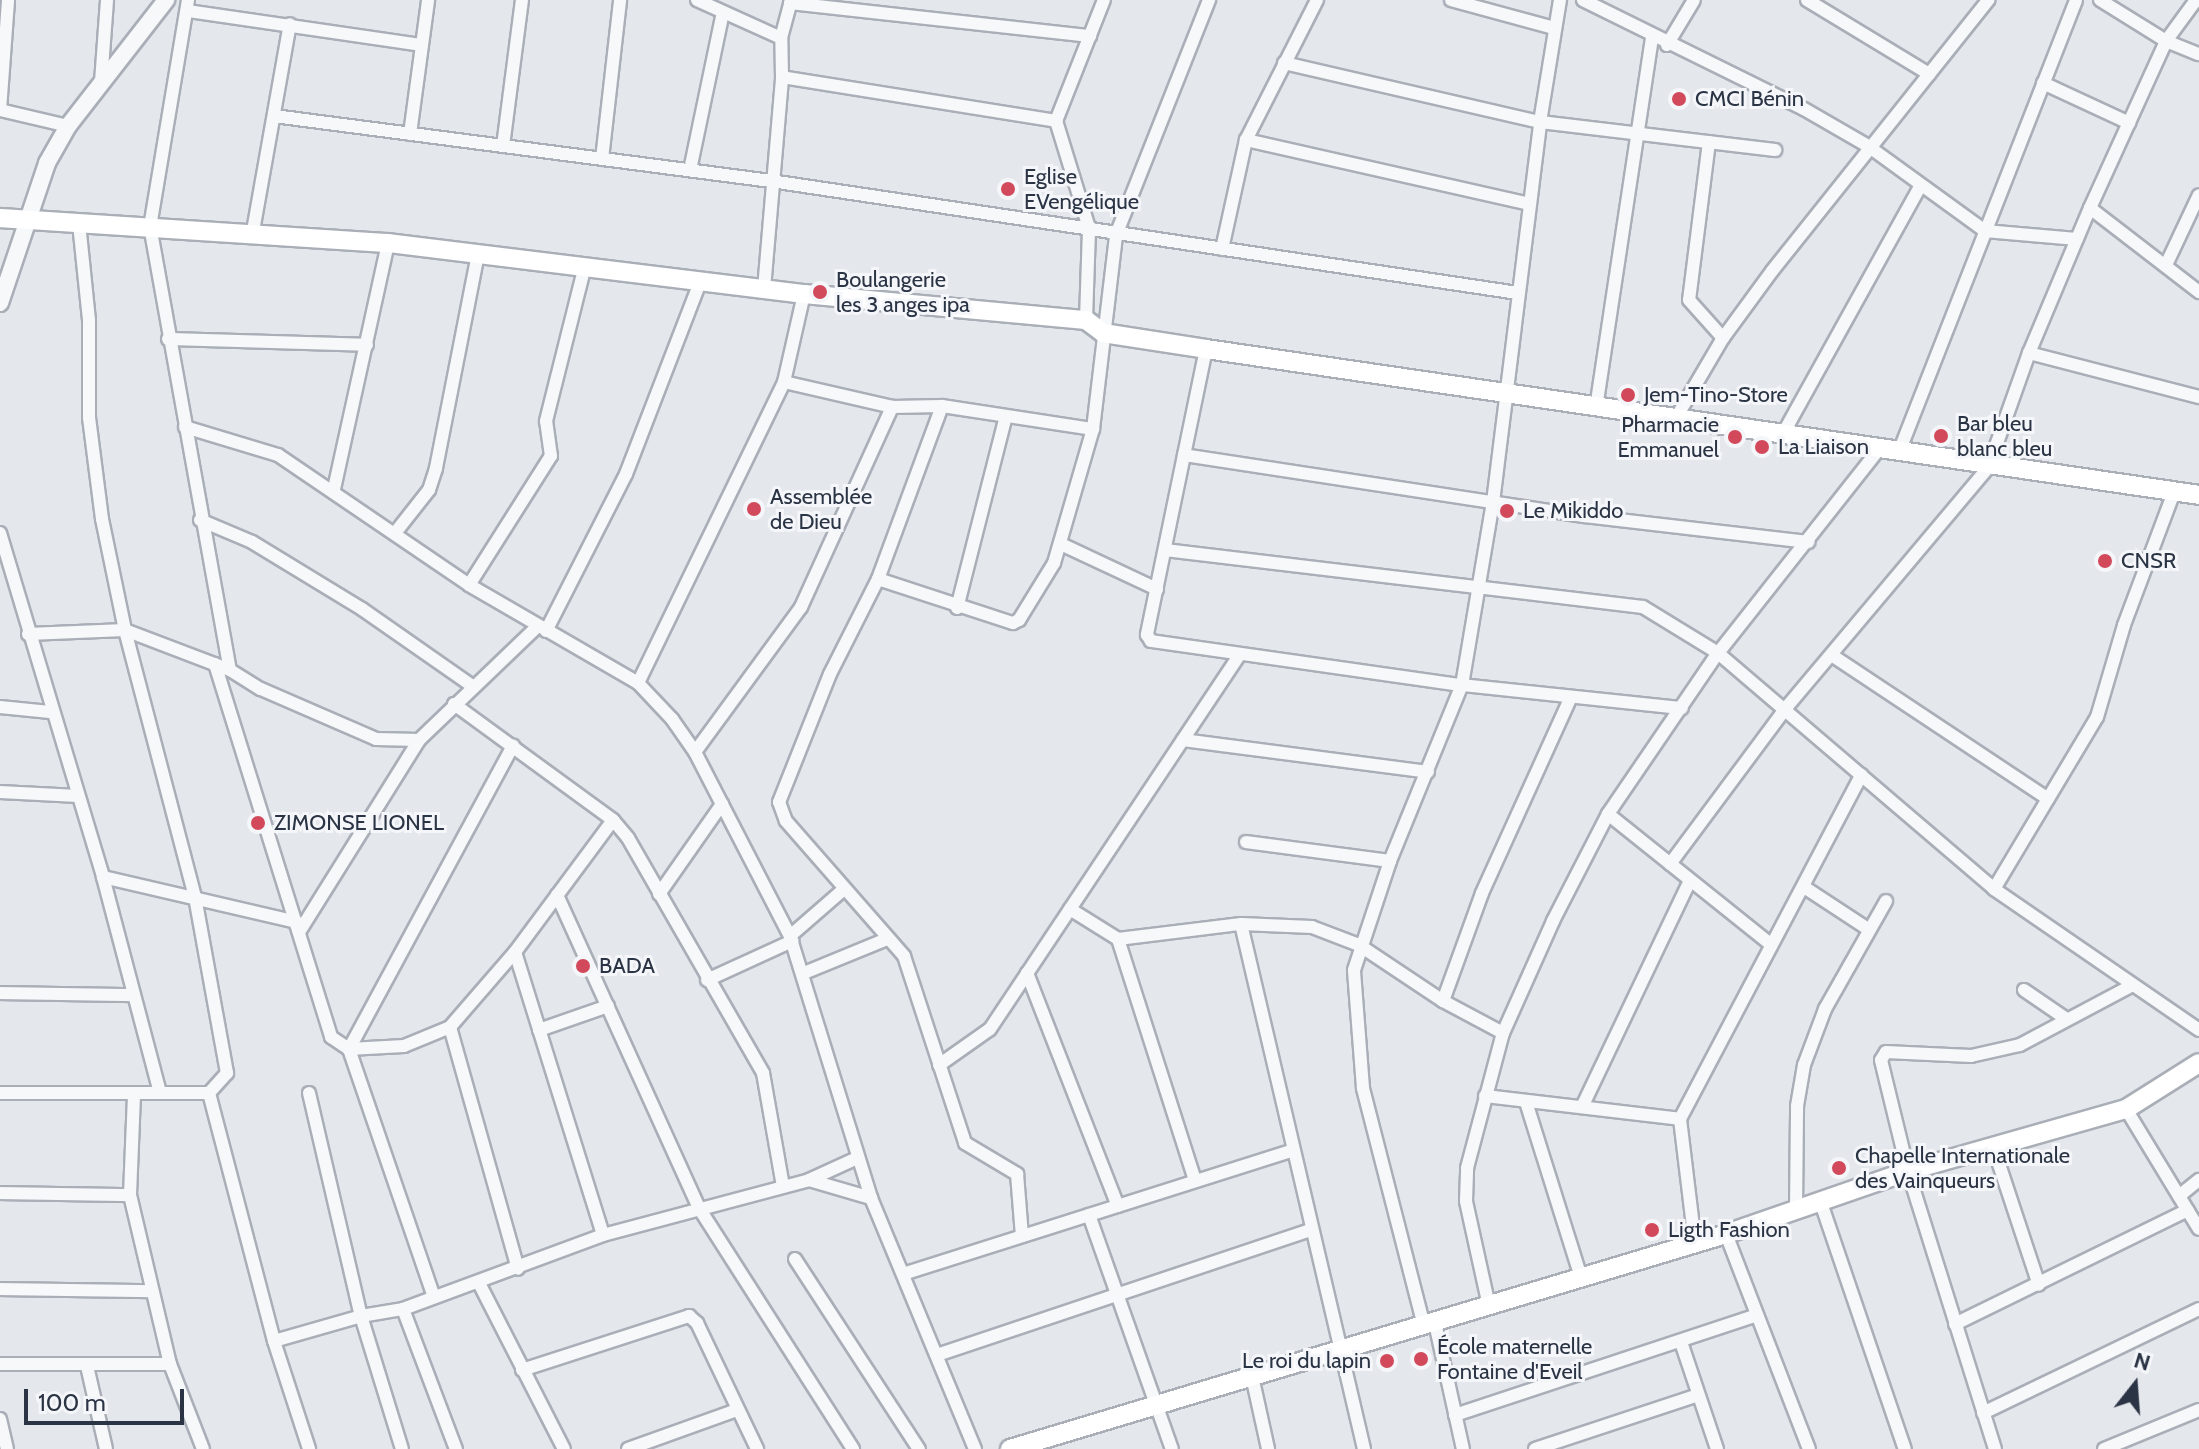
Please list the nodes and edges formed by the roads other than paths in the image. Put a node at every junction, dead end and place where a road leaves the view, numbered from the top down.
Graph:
1 (8, 0) edge
2 (107, 0) edge
3 (166, 0) edge
4 (428, 0) edge
5 (522, 0) edge
6 (620, 0) edge
7 (697, 0) edge
8 (1104, 0) edge
9 (1209, 0) edge
10 (1317, 0) edge
11 (1451, 0) edge
12 (1560, 0) edge
13 (1583, 0) edge
14 (1694, 0) edge
15 (1807, 0) edge
16 (1988, 0) edge
17 (2076, 0) edge
18 (2100, 0) edge
19 (2196, 0) edge
20 (790, 1) edge
21 (188, 6) edge
22 (723, 12) junction
23 (290, 24) junction
24 (1554, 28) junction
25 (1090, 36) junction
26 (781, 38) junction
27 (1652, 38) junction
28 (2166, 41) junction
29 (422, 45) junction
30 (1667, 45) junction
31 (2199, 54) edge
32 (1284, 63) junction
33 (1929, 74) junction
34 (782, 77) junction
35 (101, 82) junction
36 (2043, 83) junction
37 (0, 110) edge
38 (274, 116) junction
39 (1056, 121) junction
40 (1540, 122) junction
41 (2129, 123) junction
42 (68, 126) junction
43 (1634, 133) junction
44 (410, 134) junction
45 (1246, 140) junction
46 (1709, 142) junction
47 (503, 146) junction
48 (1868, 146) junction
49 (1775, 150) dead end
50 (602, 159) junction
51 (690, 170) junction
52 (771, 181) junction
53 (1921, 185) junction
54 (2199, 195) edge
55 (1529, 204) junction
56 (2090, 208) junction
57 (0, 218) edge
58 (25, 219) junction
59 (79, 224) junction
60 (150, 226) junction
61 (1089, 228) junction
62 (253, 231) junction
63 (1985, 231) junction
64 (1116, 235) junction
65 (2077, 239) junction
66 (388, 243) junction
67 (1222, 249) junction
68 (478, 253) junction
69 (2166, 265) junction
70 (585, 266) junction
71 (700, 282) junction
72 (764, 289) junction
73 (2199, 292) edge
74 (1518, 293) junction
75 (804, 294) junction
76 (0, 303) edge
77 (1086, 320) junction
78 (1103, 333) junction
79 (1723, 338) junction
80 (168, 339) junction
81 (367, 345) junction
82 (1206, 349) junction
83 (2029, 353) junction
84 (784, 382) junction
85 (1508, 396) junction
86 (2199, 397) edge
87 (942, 406) junction
88 (892, 407) junction
89 (1596, 408) junction
90 (1006, 416) junction
91 (1676, 418) junction
92 (185, 427) junction
93 (1093, 429) junction
94 (1784, 432) junction
95 (1879, 449) junction
96 (1899, 452) junction
97 (1184, 455) junction
98 (1988, 468) junction
99 (334, 489) junction
100 (2174, 492) junction
101 (2199, 495) edge
102 (1493, 502) junction
103 (200, 520) junction
104 (0, 533) edge
105 (395, 533) junction
106 (1809, 542) junction
107 (1063, 545) junction
108 (1165, 550) junction
109 (878, 579) junction
110 (469, 585) junction
111 (1157, 589) junction
112 (1478, 591) junction
113 (957, 608) junction
114 (542, 628) junction
115 (125, 630) junction
116 (28, 634) junction
117 (1718, 653) junction
118 (1239, 656) junction
119 (1833, 656) junction
120 (215, 664) junction
121 (230, 670) junction
122 (638, 683) junction
123 (471, 685) junction
124 (1462, 685) junction
125 (1571, 697) junction
126 (454, 704) junction
127 (0, 707) edge
128 (1682, 708) junction
129 (1785, 709) junction
130 (50, 712) junction
131 (419, 740) junction
132 (1183, 740) junction
133 (513, 746) junction
134 (695, 752) junction
135 (1428, 772) junction
136 (1861, 775) junction
137 (0, 792) edge
138 (78, 796) junction
139 (2048, 799) junction
140 (722, 804) junction
141 (1608, 814) junction
142 (613, 820) junction
143 (1246, 842) dead end
144 (1390, 861) junction
145 (1670, 864) junction
146 (103, 877) junction
147 (1690, 881) junction
148 (1804, 887) junction
149 (844, 889) junction
150 (1994, 889) junction
151 (659, 894) junction
152 (557, 895) junction
153 (195, 897) junction
154 (1886, 901) dead end
155 (1070, 909) junction
156 (1241, 924) junction
157 (299, 926) junction
158 (1868, 929) junction
159 (791, 938) junction
160 (887, 939) junction
161 (1118, 939) junction
162 (1770, 944) junction
163 (1359, 945) junction
164 (515, 952) junction
165 (804, 973) junction
166 (1027, 973) junction
167 (707, 980) junction
168 (2131, 986) junction
169 (2024, 990) dead end
170 (0, 993) edge
171 (133, 995) junction
172 (1443, 1001) junction
173 (608, 1006) junction
174 (2065, 1018) junction
175 (450, 1027) junction
176 (539, 1030) junction
177 (2199, 1030) edge
178 (1503, 1033) junction
179 (349, 1049) junction
180 (2199, 1063) edge
181 (939, 1065) junction
182 (0, 1093) edge
183 (160, 1093) junction
184 (209, 1093) junction
185 (309, 1093) dead end
186 (134, 1095) junction
187 (1485, 1096) junction
188 (1526, 1102) junction
189 (1582, 1107) junction
190 (2126, 1109) junction
191 (1680, 1119) junction
192 (1993, 1146) junction
193 (1290, 1151) junction
194 (857, 1158) junction
195 (1908, 1171) junction
196 (809, 1180) junction
197 (2199, 1180) edge
198 (1195, 1181) junction
199 (783, 1186) junction
200 (0, 1193) edge
201 (130, 1195) junction
202 (2179, 1196) junction
203 (871, 1198) junction
204 (1820, 1200) junction
205 (1118, 1206) junction
206 (699, 1208) junction
207 (1796, 1209) junction
208 (2188, 1210) junction
209 (1089, 1215) junction
210 (2199, 1229) edge
211 (1310, 1230) junction
212 (1726, 1234) junction
213 (603, 1235) junction
214 (1022, 1236) junction
215 (1695, 1243) junction
216 (795, 1259) dead end
217 (518, 1269) junction
218 (903, 1274) junction
219 (1581, 1278) junction
220 (480, 1285) junction
221 (2039, 1285) junction
222 (0, 1289) edge
223 (149, 1291) junction
224 (1119, 1294) junction
225 (434, 1297) junction
226 (1489, 1306) junction
227 (403, 1309) junction
228 (2199, 1309) edge
229 (361, 1316) junction
230 (1755, 1316) junction
231 (1955, 1324) junction
232 (1429, 1325) junction
233 (274, 1341) junction
234 (1681, 1342) junction
235 (1343, 1350) junction
236 (937, 1355) junction
237 (0, 1364) edge
238 (170, 1364) junction
239 (87, 1366) junction
240 (522, 1370) junction
241 (1252, 1376) junction
242 (1698, 1395) junction
243 (1159, 1403) junction
244 (737, 1410) junction
245 (2199, 1410) edge
246 (1983, 1413) junction
247 (1455, 1415) junction
248 (0, 1419) edge
249 (2138, 1436) junction
250 (1052, 1443) edge
251 (7, 1449) edge
252 (106, 1449) edge
253 (203, 1449) edge
254 (309, 1449) edge
255 (402, 1449) edge
256 (456, 1449) edge
257 (564, 1449) edge
258 (628, 1449) edge
259 (757, 1449) edge
260 (853, 1449) edge
261 (919, 1449) edge
262 (975, 1449) edge
263 (1010, 1449) edge
264 (1172, 1449) edge
265 (1268, 1449) edge
266 (1364, 1449) edge
267 (1463, 1449) edge
268 (1535, 1449) edge
269 (1717, 1449) edge
270 (1809, 1449) edge
271 (1905, 1449) edge
272 (1995, 1449) edge
273 (2104, 1449) edge
274 (2143, 1449) edge

1 - 37 street
2 - 35 street
3 - 35 street
4 - 29 street
5 - 47 street
6 - 50 street
7 - 22 street
8 - 25 street
9 - 64 street
10 - 32 street
11 - 24 street
12 - 24 street
13 - 27 street
14 - 30 street
15 - 33 street
16 - 33 street
17 - 36 street
18 - 28 street
19 - 28 street
20 - 25 street
20 - 26 street
21 - 23 street
21 - 60 street
22 - 26 street
22 - 51 street
23 - 29 street
23 - 38 street
24 - 40 street
25 - 39 street
26 - 34 street
27 - 30 street
27 - 43 street
28 - 31 street
28 - 41 street
29 - 44 street
30 - 48 street
32 - 40 street
32 - 45 street
33 - 48 street
34 - 39 street
34 - 52 street
35 - 42 street
36 - 41 street
36 - 63 street
37 - 42 street
38 - 44 street
38 - 62 street
39 - 61 street
40 - 43 street
40 - 55 street
41 - 56 street
42 - 58 street
43 - 46 street
43 - 89 street
44 - 47 street
45 - 55 street
45 - 67 street
46 - 49 street
46 - 79 street
47 - 50 street
48 - 53 street
48 - 79 street
50 - 51 street
51 - 52 street
52 - 61 street
52 - 72 street
53 - 63 street
53 - 94 street
54 - 69 street
55 - 74 street
56 - 65 street
56 - 69 street
57 - 58 main road
58 - 59 main road
58 - 76 street
59 - 60 main road
59 - 115 street
60 - 62 main road
60 - 80 street
61 - 64 street
61 - 77 street
62 - 66 main road
63 - 65 street
63 - 96 street
64 - 67 street
64 - 78 street
65 - 83 street
66 - 68 main road
66 - 81 street
67 - 74 street
68 - 70 main road
68 - 105 street
69 - 73 street
70 - 71 main road
70 - 110 street
71 - 72 main road
71 - 114 street
72 - 75 main road
74 - 85 street
75 - 77 main road
75 - 84 street
77 - 78 main road
78 - 82 main road
78 - 93 street
79 - 91 street
80 - 81 street
80 - 92 street
81 - 99 street
82 - 85 main road
82 - 97 street
83 - 86 street
83 - 98 street
84 - 88 street
84 - 122 street
85 - 89 main road
85 - 102 street
87 - 88 street
87 - 90 street
87 - 109 street
88 - 134 street
89 - 91 main road
90 - 93 street
90 - 113 street
91 - 94 main road
92 - 99 street
92 - 103 street
93 - 107 street
94 - 95 main road
95 - 96 main road
95 - 106 street
96 - 98 main road
97 - 102 street
97 - 108 street
98 - 100 main road
98 - 119 street
99 - 105 street
100 - 101 main road
100 - 139 street
102 - 106 street
102 - 112 street
103 - 121 street
103 - 123 street
104 - 116 street
105 - 110 street
106 - 117 street
107 - 111 street
107 - 113 street
108 - 111 street
108 - 112 street
109 - 113 street
109 - 149 street
110 - 114 street
111 - 118 street
112 - 117 street
112 - 124 street
114 - 122 street
114 - 123 street
115 - 116 street
115 - 120 street
115 - 153 street
116 - 130 street
117 - 128 street
117 - 129 street
118 - 124 street
118 - 132 street
119 - 129 street
119 - 139 street
120 - 121 street
120 - 157 street
121 - 131 street
122 - 134 street
123 - 126 street
124 - 125 street
124 - 135 street
125 - 128 street
125 - 172 street
126 - 131 street
126 - 133 street
127 - 130 street
128 - 141 street
129 - 136 street
129 - 145 street
130 - 138 street
131 - 157 street
132 - 135 street
132 - 155 street
133 - 142 street
133 - 179 street
134 - 140 street
135 - 144 street
136 - 148 street
136 - 150 street
137 - 138 street
138 - 146 street
139 - 150 street
140 - 151 street
140 - 159 street
141 - 145 street
141 - 178 street
142 - 151 street
142 - 152 street
143 - 144 street
144 - 163 street
145 - 147 street
146 - 153 street
146 - 171 street
147 - 162 street
147 - 189 street
148 - 158 street
148 - 162 street
149 - 159 street
149 - 160 street
150 - 168 street
151 - 167 street
152 - 164 street
152 - 173 street
153 - 157 street
153 - 184 street
154 - 158 street
155 - 161 street
155 - 166 street
156 - 161 street
156 - 163 street
156 - 193 street
157 - 179 street
158 - 207 street
159 - 165 street
159 - 167 street
160 - 165 street
160 - 181 street
161 - 198 street
162 - 191 street
163 - 172 street
163 - 232 street
164 - 175 street
164 - 176 street
165 - 194 street
166 - 181 street
166 - 205 street
167 - 199 street
168 - 174 street
168 - 177 street
169 - 174 street
170 - 171 street
171 - 183 street
172 - 178 street
173 - 176 street
173 - 206 street
174 - 195 street
175 - 179 street
175 - 217 street
176 - 213 street
178 - 187 street
179 - 225 street
180 - 190 main road
181 - 214 street
182 - 186 street
183 - 184 street
183 - 186 street
184 - 233 street
185 - 229 street
186 - 201 street
187 - 188 street
187 - 226 street
188 - 189 street
188 - 219 street
189 - 191 street
190 - 192 main road
190 - 202 street
191 - 215 street
192 - 195 main road
192 - 221 street
193 - 198 street
193 - 211 street
194 - 196 street
194 - 203 street
195 - 204 main road
195 - 231 street
196 - 199 street
196 - 203 street
197 - 202 street
198 - 205 street
199 - 206 street
200 - 201 street
201 - 223 street
202 - 208 street
203 - 218 street
204 - 207 main road
204 - 271 street
205 - 209 street
206 - 213 street
206 - 260 street
207 - 212 main road
208 - 210 street
208 - 221 street
209 - 214 street
209 - 224 street
211 - 224 street
211 - 235 street
212 - 215 main road
212 - 230 street
213 - 217 street
214 - 218 street
215 - 219 main road
216 - 261 street
217 - 220 street
218 - 236 street
219 - 226 main road
220 - 225 street
220 - 240 street
221 - 231 street
222 - 223 street
223 - 238 street
224 - 236 street
224 - 243 street
225 - 227 street
226 - 232 main road
227 - 229 street
227 - 256 street
228 - 246 street
229 - 233 street
229 - 255 street
230 - 234 street
230 - 270 street
231 - 246 street
232 - 235 main road
232 - 247 street
233 - 254 street
234 - 242 street
234 - 247 street
235 - 241 main road
235 - 266 street
236 - 262 street
237 - 239 street
238 - 239 street
238 - 253 street
239 - 252 street
240 - 244 street
240 - 257 street
241 - 243 main road
241 - 265 street
242 - 268 street
242 - 269 street
243 - 250 main road
243 - 264 street
244 - 258 street
244 - 259 street
245 - 249 street
246 - 272 street
247 - 267 street
248 - 251 street
249 - 273 street
249 - 274 street
250 - 263 main road

